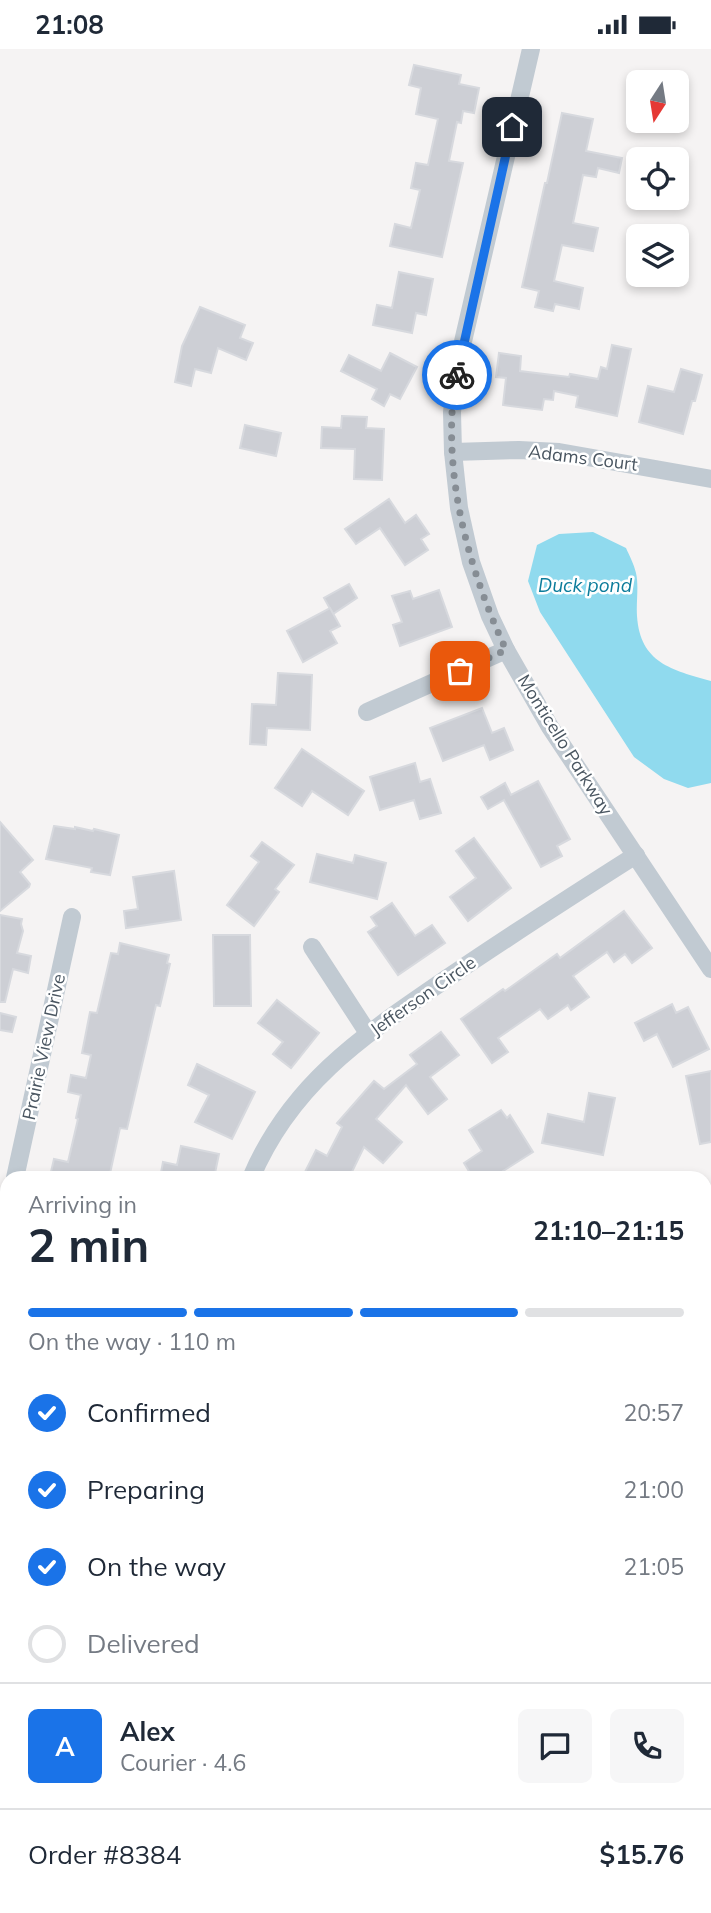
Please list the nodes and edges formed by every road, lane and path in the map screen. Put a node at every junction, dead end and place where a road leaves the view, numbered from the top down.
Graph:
1 (531, 49) edge
2 (453, 452) junction
3 (711, 479) edge
4 (506, 650) junction
5 (367, 712) dead end
6 (636, 855) junction
7 (72, 917) dead end
8 (312, 947) dead end
9 (711, 969) edge
10 (368, 1033) junction
11 (17, 1171) edge
12 (254, 1171) edge

1 - 2 street, Monticello Parkway
2 - 3 street, Adams Court
2 - 4 street, Monticello Parkway
4 - 5 street
4 - 6 street, Monticello Parkway
6 - 9 street, Monticello Parkway
6 - 10 street, Jefferson Circle
7 - 11 street, Prairie View Drive
8 - 10 street
10 - 12 street, Jefferson Circle

